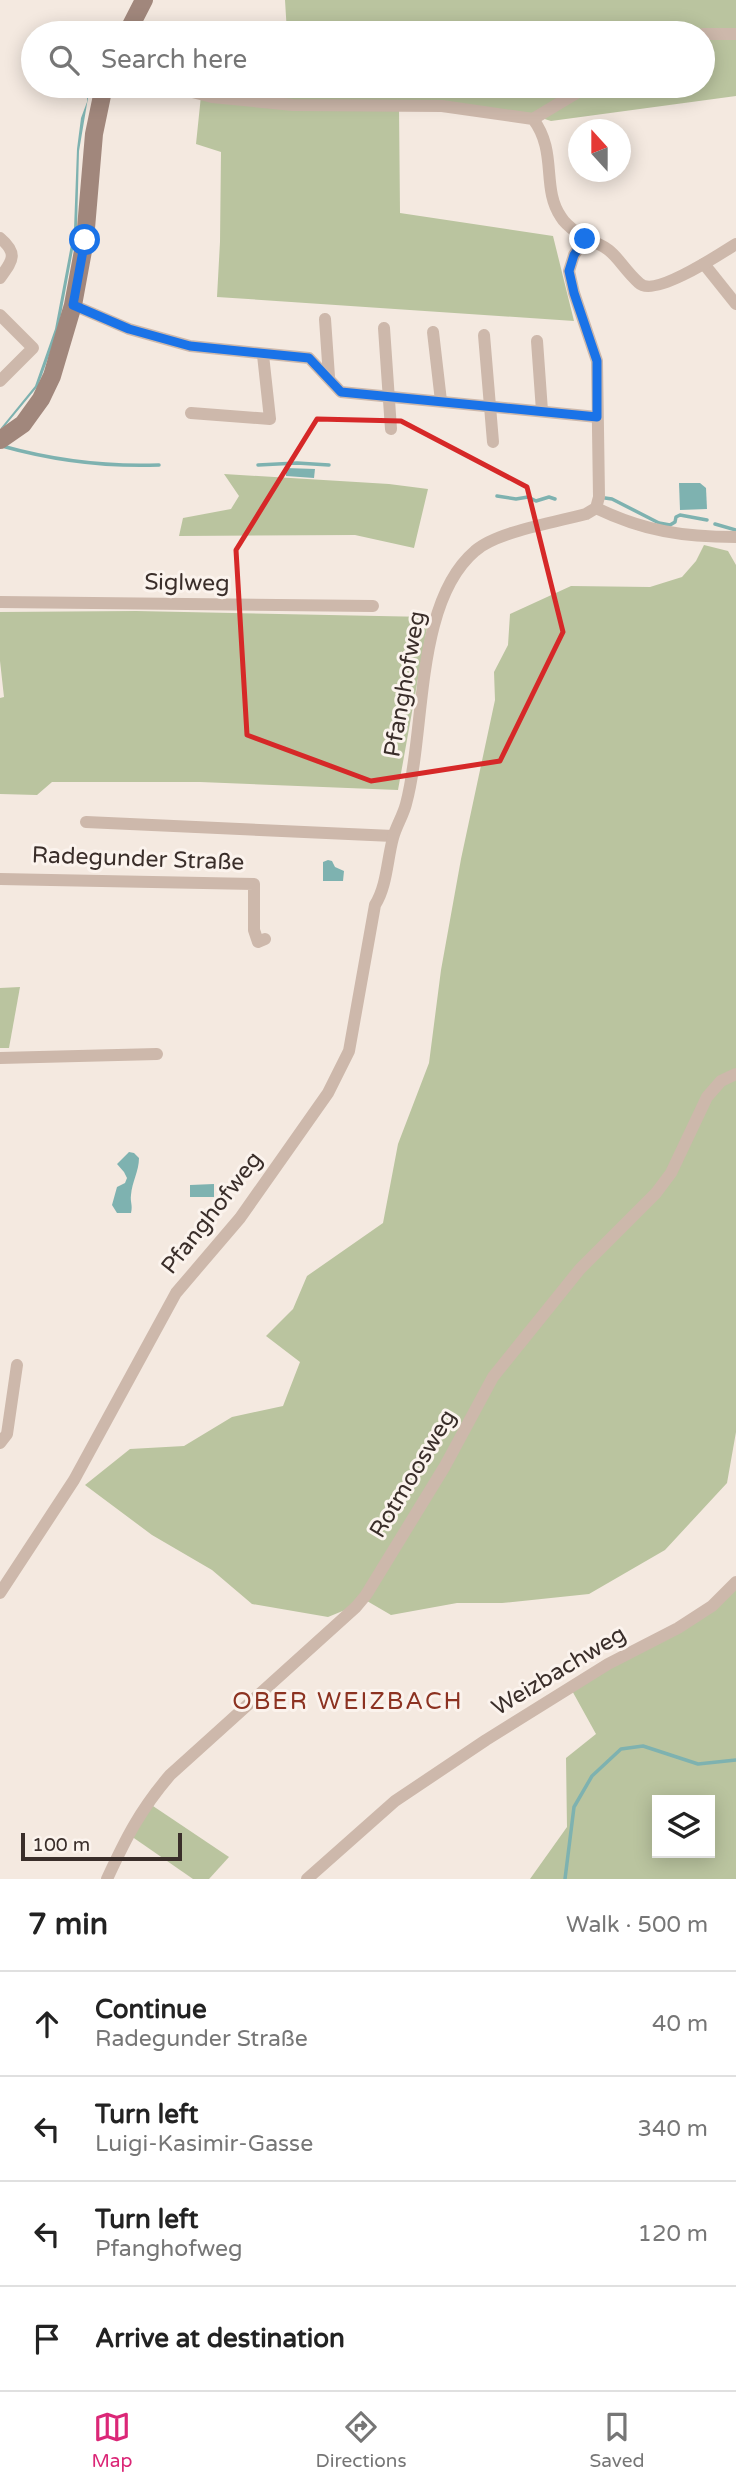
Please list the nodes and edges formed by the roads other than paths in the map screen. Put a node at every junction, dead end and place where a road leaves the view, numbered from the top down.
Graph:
1 (144, 0) edge
2 (133, 21) edge
3 (715, 34) edge
4 (736, 34) edge
5 (102, 98) edge
6 (222, 98) edge
7 (568, 98) edge
8 (533, 119) junction
9 (0, 238) edge
10 (585, 239) junction
11 (736, 244) edge
12 (704, 264) junction
13 (0, 278) edge
14 (736, 304) edge
15 (73, 305) junction
16 (0, 314) edge
17 (325, 319) dead end
18 (383, 328) dead end
19 (433, 332) dead end
20 (484, 335) dead end
21 (537, 341) dead end
22 (263, 355) junction
23 (329, 377) junction
24 (0, 381) edge
25 (390, 396) junction
26 (442, 401) junction
27 (491, 406) junction
28 (542, 411) junction
29 (191, 413) dead end
30 (597, 417) junction
31 (391, 429) dead end
32 (0, 440) edge
33 (494, 442) dead end
34 (596, 508) junction
35 (736, 537) edge
36 (0, 601) edge
37 (373, 606) dead end
38 (86, 822) dead end
39 (393, 836) junction
40 (0, 878) edge
41 (265, 939) dead end
42 (156, 1054) dead end
43 (0, 1058) edge
44 (736, 1074) edge
45 (17, 1365) dead end
46 (0, 1443) edge
47 (736, 1582) edge
48 (0, 1593) edge
49 (107, 1879) edge
50 (307, 1879) edge

1 - 2 main road
3 - 4 street
5 - 15 main road
6 - 8 street
7 - 8 street
8 - 10 street
9 - 13 street
10 - 12 street
10 - 30 street
11 - 12 street
12 - 14 street
15 - 22 street
15 - 32 main road
16 - 24 street
17 - 23 street
18 - 25 street
19 - 26 street
20 - 27 street
21 - 28 street
22 - 23 street
22 - 29 street
23 - 25 street
25 - 26 street
25 - 31 street
26 - 27 street
27 - 28 street
27 - 33 street
28 - 30 street
30 - 34 street
34 - 35 street
34 - 39 street, Pfanghofweg
36 - 37 street, Siglweg
38 - 39 street
39 - 48 street, Pfanghofweg
40 - 41 street, Radegunder Straße
42 - 43 street
44 - 49 street, Rotmoosweg
45 - 46 street
47 - 50 street, Weizbachweg

